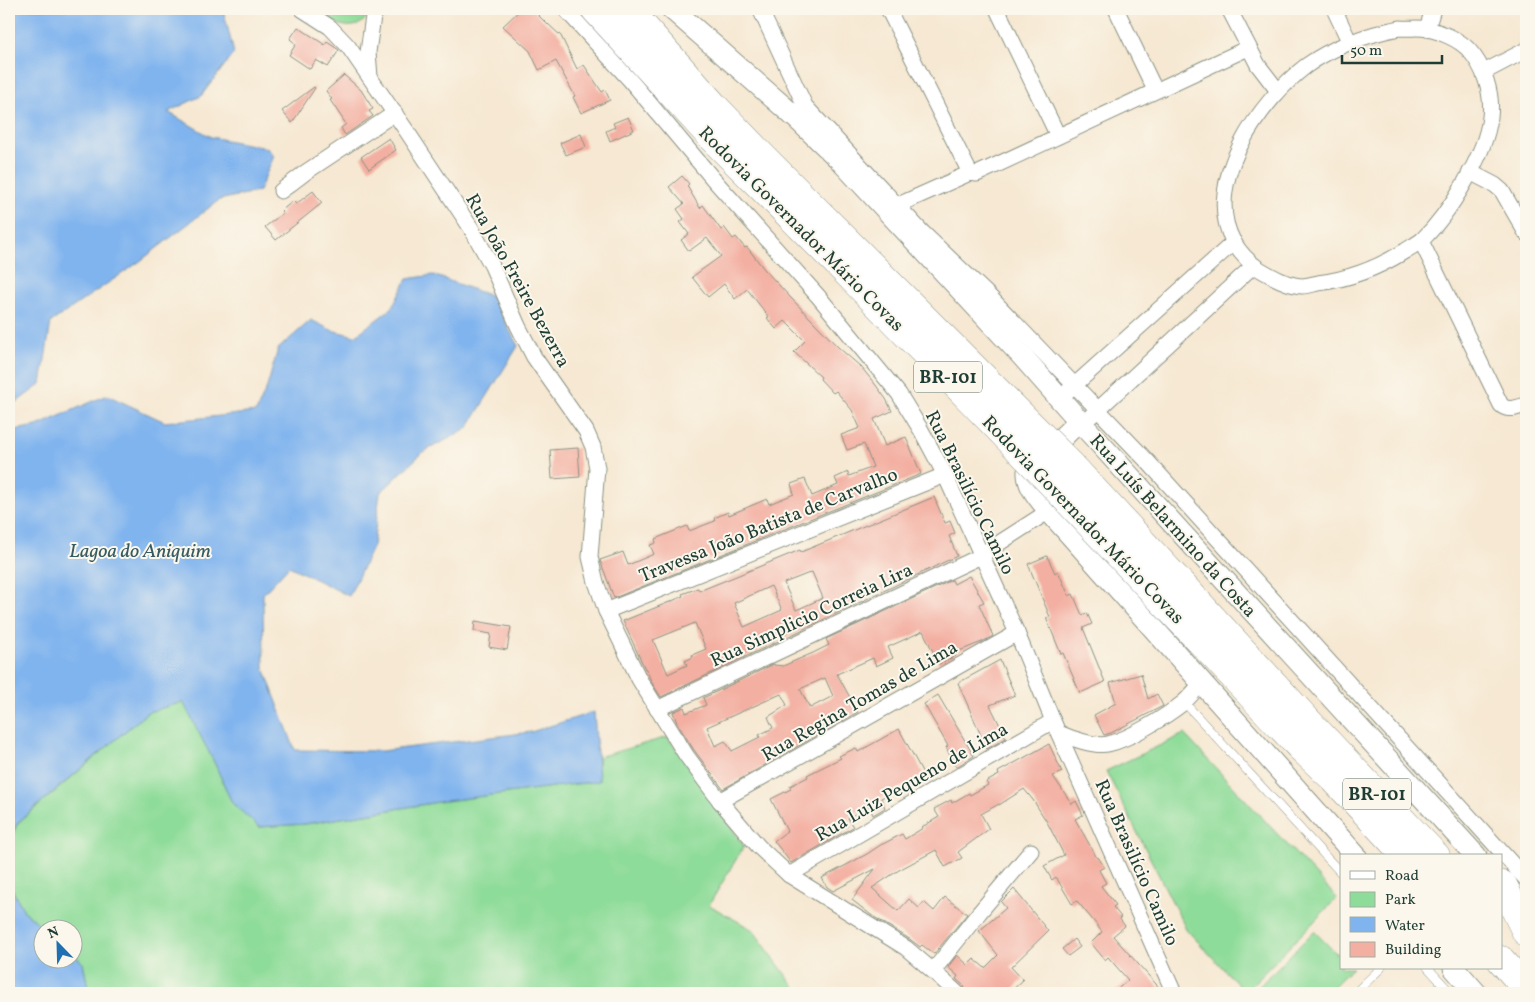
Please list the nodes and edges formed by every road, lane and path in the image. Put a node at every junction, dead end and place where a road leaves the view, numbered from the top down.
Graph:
1 (374, 9) edge
2 (565, 9) edge
3 (595, 9) edge
4 (628, 9) edge
5 (672, 9) edge
6 (760, 9) edge
7 (888, 9) edge
8 (997, 9) edge
9 (1116, 9) edge
10 (1229, 9) edge
11 (1334, 9) edge
12 (1433, 9) edge
13 (307, 10) edge
14 (1427, 29) junction
15 (1350, 43) junction
16 (1248, 48) junction
17 (1526, 50) edge
18 (1484, 72) junction
19 (370, 78) junction
20 (1155, 90) junction
21 (1278, 91) junction
22 (395, 113) junction
23 (1058, 136) junction
24 (1470, 172) junction
25 (970, 173) junction
26 (281, 191) dead end
27 (898, 205) junction
28 (1526, 233) edge
29 (1421, 241) junction
30 (1234, 242) junction
31 (1253, 266) junction
32 (1067, 392) junction
33 (1526, 405) edge
34 (1090, 417) junction
35 (945, 475) junction
36 (1049, 511) junction
37 (981, 556) junction
38 (606, 611) junction
39 (1017, 633) junction
40 (1202, 683) junction
41 (1184, 702) junction
42 (657, 709) junction
43 (1056, 727) junction
44 (1309, 739) junction
45 (720, 801) junction
46 (1383, 832) junction
47 (1031, 851) dead end
48 (1354, 854) edge
49 (1394, 854) edge
50 (1404, 854) edge
51 (1434, 854) edge
52 (1474, 854) edge
53 (1485, 854) edge
54 (1340, 873) edge
55 (790, 875) junction
56 (1510, 883) edge
57 (1526, 911) edge
58 (1502, 927) edge
59 (1526, 932) edge
60 (1526, 953) edge
61 (1502, 961) edge
62 (1378, 970) edge
63 (1430, 970) edge
64 (1456, 970) edge
65 (934, 971) junction
66 (1526, 988) edge
67 (957, 993) edge
68 (1174, 993) edge
69 (1355, 993) edge
70 (1451, 993) edge
71 (1476, 993) edge

1 - 19 street
2 - 35 street, Rua Brasilício Camilo
3 - 44 highway, Rodovia Governador Mário Covas / BR-101, bridge
4 - 44 highway, Rodovia Governador Mário Covas / BR-101, bridge
5 - 32 main road
6 - 27 street
7 - 25 street
8 - 23 street
9 - 20 street
10 - 16 street
11 - 15 street
12 - 14 street
13 - 19 street, Rua João Freire Bezerra
14 - 15 street
14 - 18 street
15 - 21 street
16 - 20 street
16 - 21 street
17 - 18 street
18 - 24 street
19 - 22 street, Rua João Freire Bezerra
20 - 23 street
21 - 30 street
22 - 26 street
22 - 38 street, Rua João Freire Bezerra
23 - 25 street
24 - 28 street
24 - 29 street
25 - 27 street
27 - 32 street
29 - 31 street
29 - 33 street
30 - 31 street
30 - 32 street
31 - 34 street
32 - 34 main road
34 - 36 main road, Rua Luís Belarmino da Costa
34 - 52 main road, Rua Luís Belarmino da Costa
34 - 53 street
35 - 37 street, Rua Brasilício Camilo
35 - 38 street, Travessa João Batista de Carvalho
36 - 37 street, Rua Simplicio Correia Lira
36 - 40 main road, Rua Luís Belarmino da Costa
37 - 39 street, Rua Brasilício Camilo
37 - 42 street, Rua Simplicio Correia Lira
38 - 42 street, Rua João Freire Bezerra
39 - 43 street, Rua Brasilício Camilo
39 - 45 street, Rua Regina Tomas de Lima
40 - 41 street
40 - 48 main road, Rua Luís Belarmino da Costa
41 - 43 street
41 - 54 lane
42 - 45 street, Rua João Freire Bezerra
43 - 55 street, Rua Luiz Pequeno de Lima
43 - 68 street, Rua Brasilício Camilo
44 - 46 highway, Rodovia Governador Mário Covas / BR-101
44 - 51 highway, Rodovia Governador Mário Covas / BR-101
45 - 55 street, Rua João Freire Bezerra
46 - 49 highway
46 - 50 highway, Rodovia Governador Mário Covas / BR-101
47 - 65 street
55 - 65 street, Rua João Freire Bezerra
56 - 57 main road
56 - 59 highway
58 - 60 highway
61 - 66 highway
62 - 69 lane
63 - 70 lane
64 - 71 main road
65 - 67 street, Rua João Freire Bezerra

